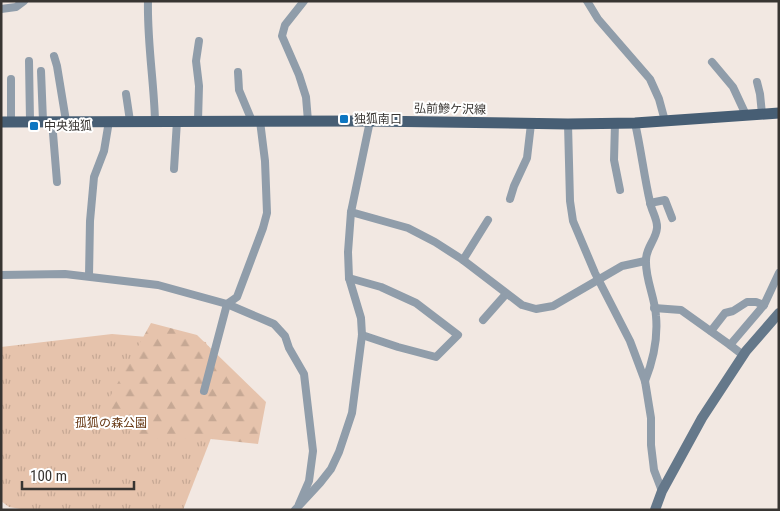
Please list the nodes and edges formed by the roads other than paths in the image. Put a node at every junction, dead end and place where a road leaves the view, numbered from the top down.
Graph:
1 (24, 1) edge
2 (148, 1) edge
3 (304, 1) edge
4 (587, 1) edge
5 (1, 9) edge
6 (199, 40) dead end
7 (54, 56) dead end
8 (29, 61) dead end
9 (712, 62) dead end
10 (41, 71) dead end
11 (238, 72) dead end
12 (11, 79) dead end
13 (757, 82) dead end
14 (126, 94) dead end
15 (779, 112) edge
16 (762, 114) junction
17 (746, 115) junction
18 (66, 121) junction
19 (110, 121) junction
20 (130, 121) junction
21 (155, 121) junction
22 (177, 121) junction
23 (198, 121) junction
24 (256, 121) junction
25 (308, 121) junction
26 (665, 121) junction
27 (6, 122) edge
28 (30, 122) junction
29 (47, 122) junction
30 (370, 122) junction
31 (614, 123) junction
32 (635, 123) junction
33 (530, 124) junction
34 (568, 124) junction
35 (174, 169) dead end
36 (57, 182) dead end
37 (620, 190) dead end
38 (510, 199) dead end
39 (650, 203) junction
40 (351, 212) junction
41 (672, 218) dead end
42 (488, 220) dead end
43 (463, 260) junction
44 (646, 261) junction
45 (779, 274) edge
46 (1, 275) edge
47 (89, 276) junction
48 (349, 278) junction
49 (599, 280) junction
50 (506, 294) junction
51 (227, 304) junction
52 (764, 305) junction
53 (654, 308) junction
54 (779, 313) edge
55 (482, 320) dead end
56 (710, 331) junction
57 (362, 335) junction
58 (730, 345) junction
59 (743, 355) junction
60 (645, 380) junction
61 (204, 391) dead end
62 (662, 491) junction
63 (297, 507) edge
64 (655, 510) edge

1 - 5 street
2 - 21 street
3 - 25 street
4 - 26 street
6 - 23 street
7 - 18 street
8 - 28 street
9 - 17 street
10 - 29 street
11 - 24 street
12 - 27 street
13 - 16 street
14 - 20 street
15 - 16 main road, 弘前鰺ケ沢線
16 - 17 main road, 弘前鰺ケ沢線
17 - 26 main road, 弘前鰺ケ沢線
18 - 19 main road, 弘前鰺ケ沢線
18 - 29 main road, 弘前鰺ケ沢線
19 - 20 main road, 弘前鰺ケ沢線
19 - 47 street
20 - 21 main road, 弘前鰺ケ沢線
21 - 22 main road, 弘前鰺ケ沢線
22 - 23 main road, 弘前鰺ケ沢線
22 - 35 street
23 - 24 main road, 弘前鰺ケ沢線
24 - 25 main road, 弘前鰺ケ沢線
24 - 51 street
25 - 30 main road, 弘前鰺ケ沢線
26 - 32 main road, 弘前鰺ケ沢線
27 - 28 main road, 弘前鰺ケ沢線
28 - 29 main road, 弘前鰺ケ沢線
29 - 36 street
30 - 33 main road, 弘前鰺ケ沢線
30 - 40 street
31 - 32 main road, 弘前鰺ケ沢線
31 - 34 main road, 弘前鰺ケ沢線
31 - 37 street
32 - 39 street
33 - 34 main road, 弘前鰺ケ沢線
33 - 38 street
34 - 49 street
39 - 41 street
39 - 44 street
40 - 43 street
40 - 48 street
42 - 43 street
43 - 50 street
44 - 49 street
44 - 53 street
45 - 52 street
46 - 47 street
47 - 51 street
48 - 57 street
48 - 57 street
49 - 50 street
49 - 60 street
50 - 55 street
51 - 61 street
51 - 63 street
52 - 56 street
52 - 58 street
53 - 56 street
53 - 60 street
54 - 59 street
56 - 58 street
57 - 63 street
58 - 59 street
59 - 62 street
60 - 62 street
62 - 64 street

